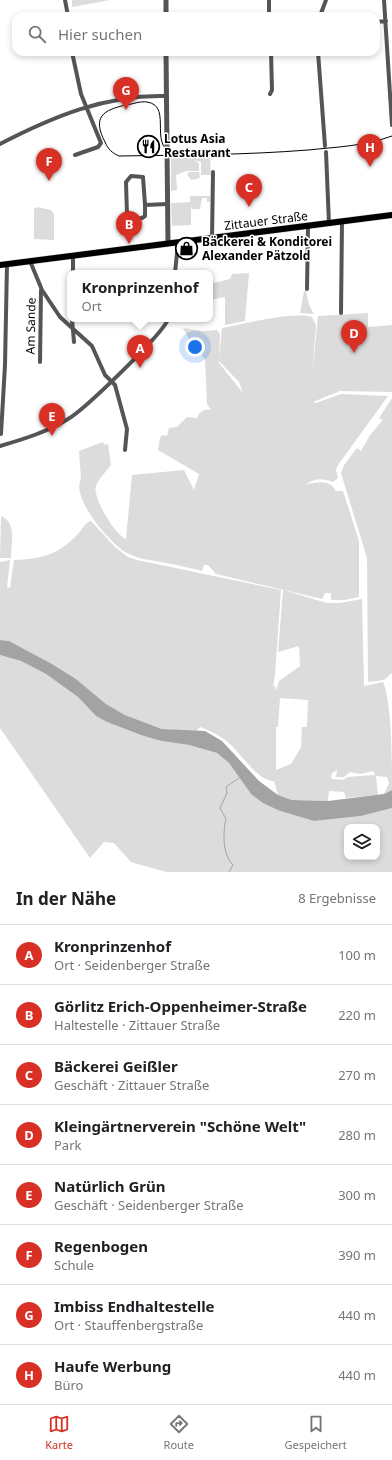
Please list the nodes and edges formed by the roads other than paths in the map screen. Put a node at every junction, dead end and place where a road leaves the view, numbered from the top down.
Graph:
1 (65, 0) edge
2 (166, 0) edge
3 (269, 0) edge
4 (326, 0) edge
5 (384, 0) edge
6 (67, 12) edge
7 (166, 12) edge
8 (269, 12) edge
9 (322, 12) edge
10 (386, 20) junction
11 (380, 21) edge
12 (73, 56) edge
13 (166, 56) edge
14 (271, 56) edge
15 (318, 56) edge
16 (270, 94) dead end
17 (166, 96) junction
18 (85, 107) junction
19 (392, 125) edge
20 (0, 144) edge
21 (325, 146) dead end
22 (326, 152) dead end
23 (75, 155) dead end
24 (213, 172) dead end
25 (168, 204) junction
26 (145, 205) junction
27 (392, 215) edge
28 (342, 222) junction
29 (329, 224) junction
30 (308, 226) junction
31 (212, 239) junction
32 (178, 243) junction
33 (168, 244) junction
34 (73, 256) junction
35 (30, 261) junction
36 (3, 264) edge
37 (72, 270) edge
38 (175, 270) edge
39 (307, 289) dead end
40 (42, 290) junction
41 (341, 313) dead end
42 (72, 322) edge
43 (166, 322) edge
44 (72, 329) junction
45 (74, 342) dead end
46 (40, 362) dead end
47 (111, 380) junction
48 (1, 434) edge
49 (0, 446) edge
50 (125, 450) dead end

1 - 6 street
2 - 7 street
3 - 8 street
4 - 9 street
5 - 10 street
10 - 11 street
10 - 19 street
12 - 18 street
13 - 17 street
14 - 16 street
15 - 21 street
17 - 18 street
17 - 25 street
18 - 20 street
18 - 23 street
22 - 29 street
24 - 31 street
25 - 26 street
25 - 33 street
26 - 26 street
27 - 28 main road, Zittauer Straße
28 - 29 main road, Zittauer Straße
28 - 41 street
29 - 30 main road, Zittauer Straße
30 - 31 main road, Zittauer Straße
30 - 39 street
31 - 32 main road, Zittauer Straße
32 - 33 main road, Zittauer Straße
32 - 38 street
33 - 34 main road, Zittauer Straße
34 - 35 main road, Zittauer Straße
34 - 37 street
35 - 36 main road, Zittauer Straße
35 - 40 street, Am Sande
36 - 48 street
40 - 44 street, Am Sande
40 - 46 street, Am Sande
42 - 44 street
43 - 47 street
44 - 45 street
44 - 47 street, Am Sande
47 - 49 street
47 - 50 street, Am Sande

